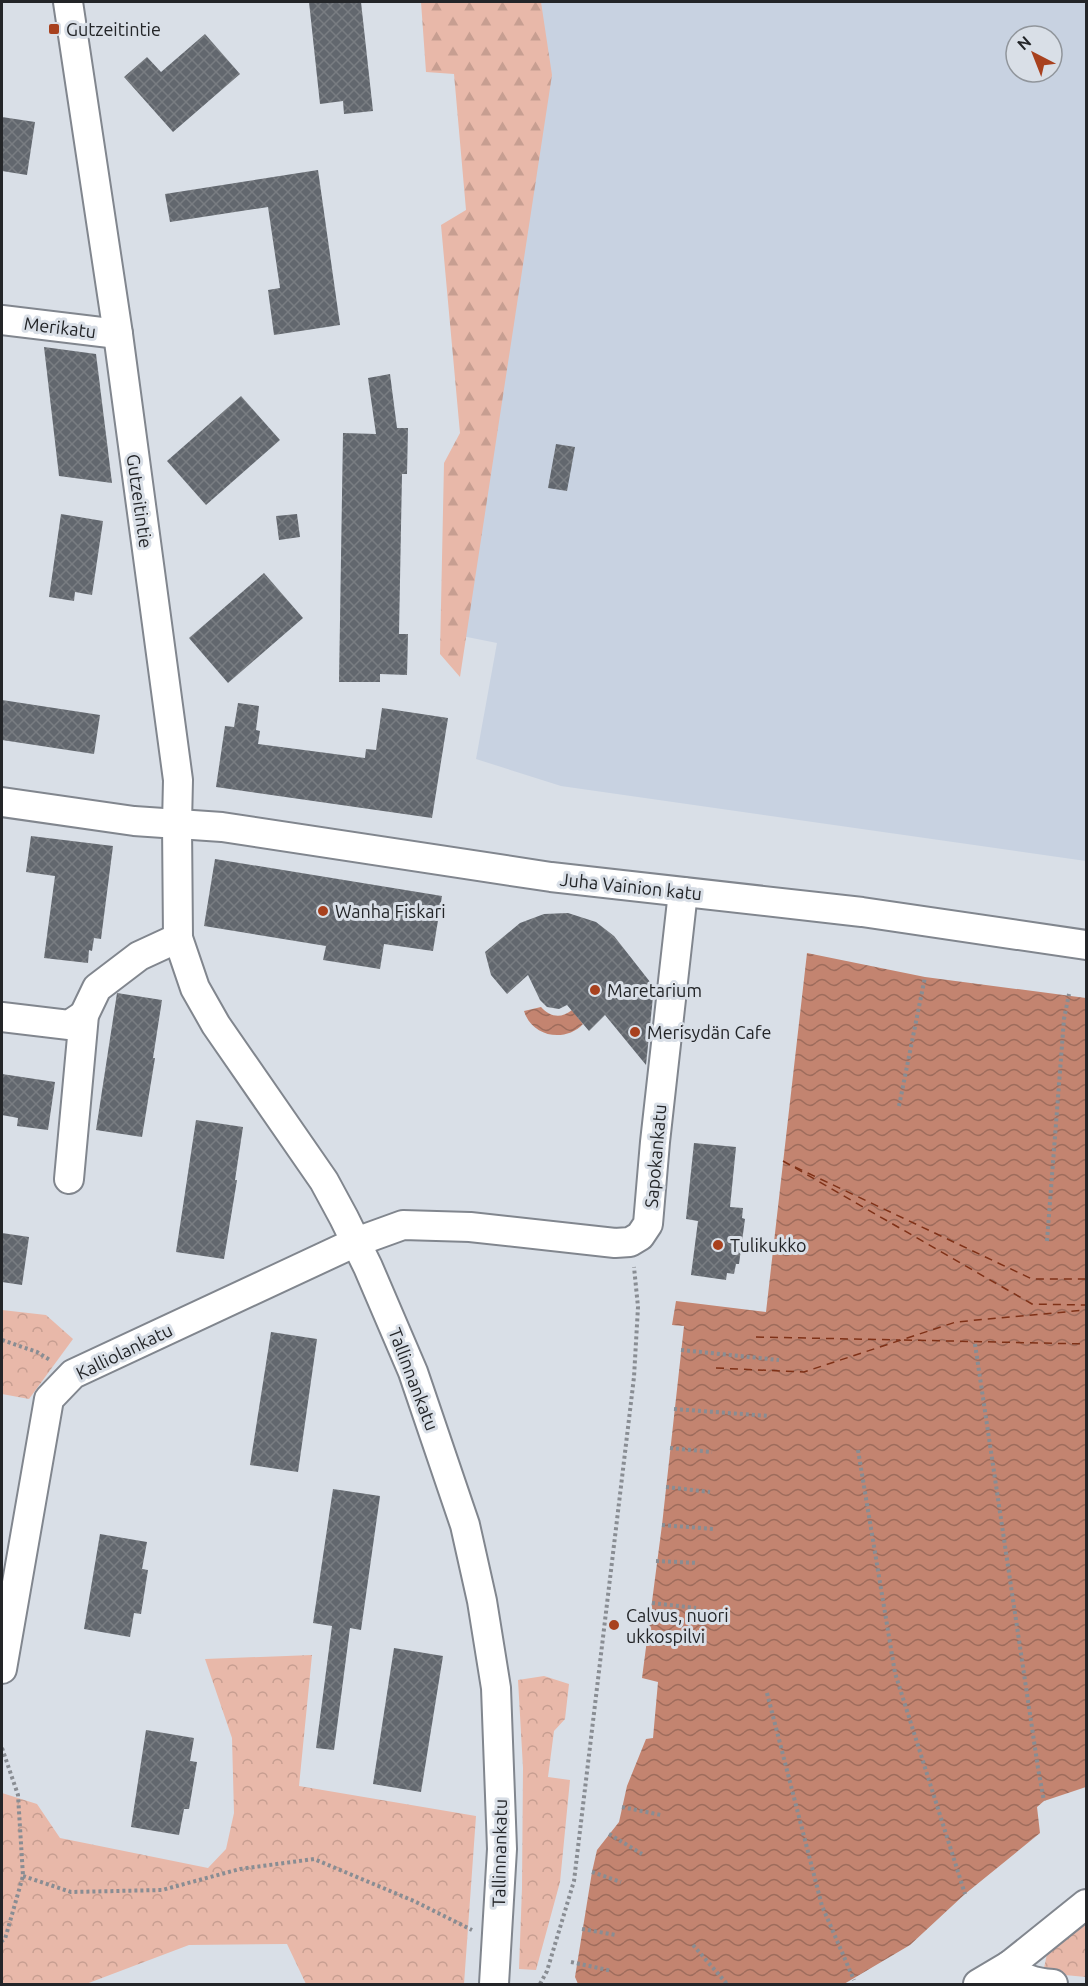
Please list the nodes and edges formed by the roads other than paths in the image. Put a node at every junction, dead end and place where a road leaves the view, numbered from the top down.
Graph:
1 (68, 2) edge
2 (2, 320) edge
3 (118, 334) junction
4 (2, 802) edge
5 (177, 824) junction
6 (683, 892) junction
7 (178, 938) junction
8 (1086, 945) edge
9 (84, 1015) junction
10 (2, 1017) edge
11 (69, 1179) dead end
12 (356, 1242) junction
13 (2, 1669) edge
14 (1086, 1904) edge
15 (1010, 1965) junction
16 (494, 1984) edge
17 (978, 1984) edge
18 (1053, 1984) edge

1 - 3 street, Gutzeitintie
2 - 3 street, Merikatu
3 - 5 street, Gutzeitintie
4 - 5 street, Juha Vainion katu
5 - 6 street, Juha Vainion katu
5 - 7 street, Tallinnankatu
6 - 8 street, Juha Vainion katu
6 - 12 street, Sapokankatu
7 - 9 street
7 - 12 street, Tallinnankatu
9 - 10 street
9 - 11 street
12 - 13 street, Kalliolankatu
12 - 16 street, Tallinnankatu
14 - 15 street
15 - 17 street
15 - 18 street

